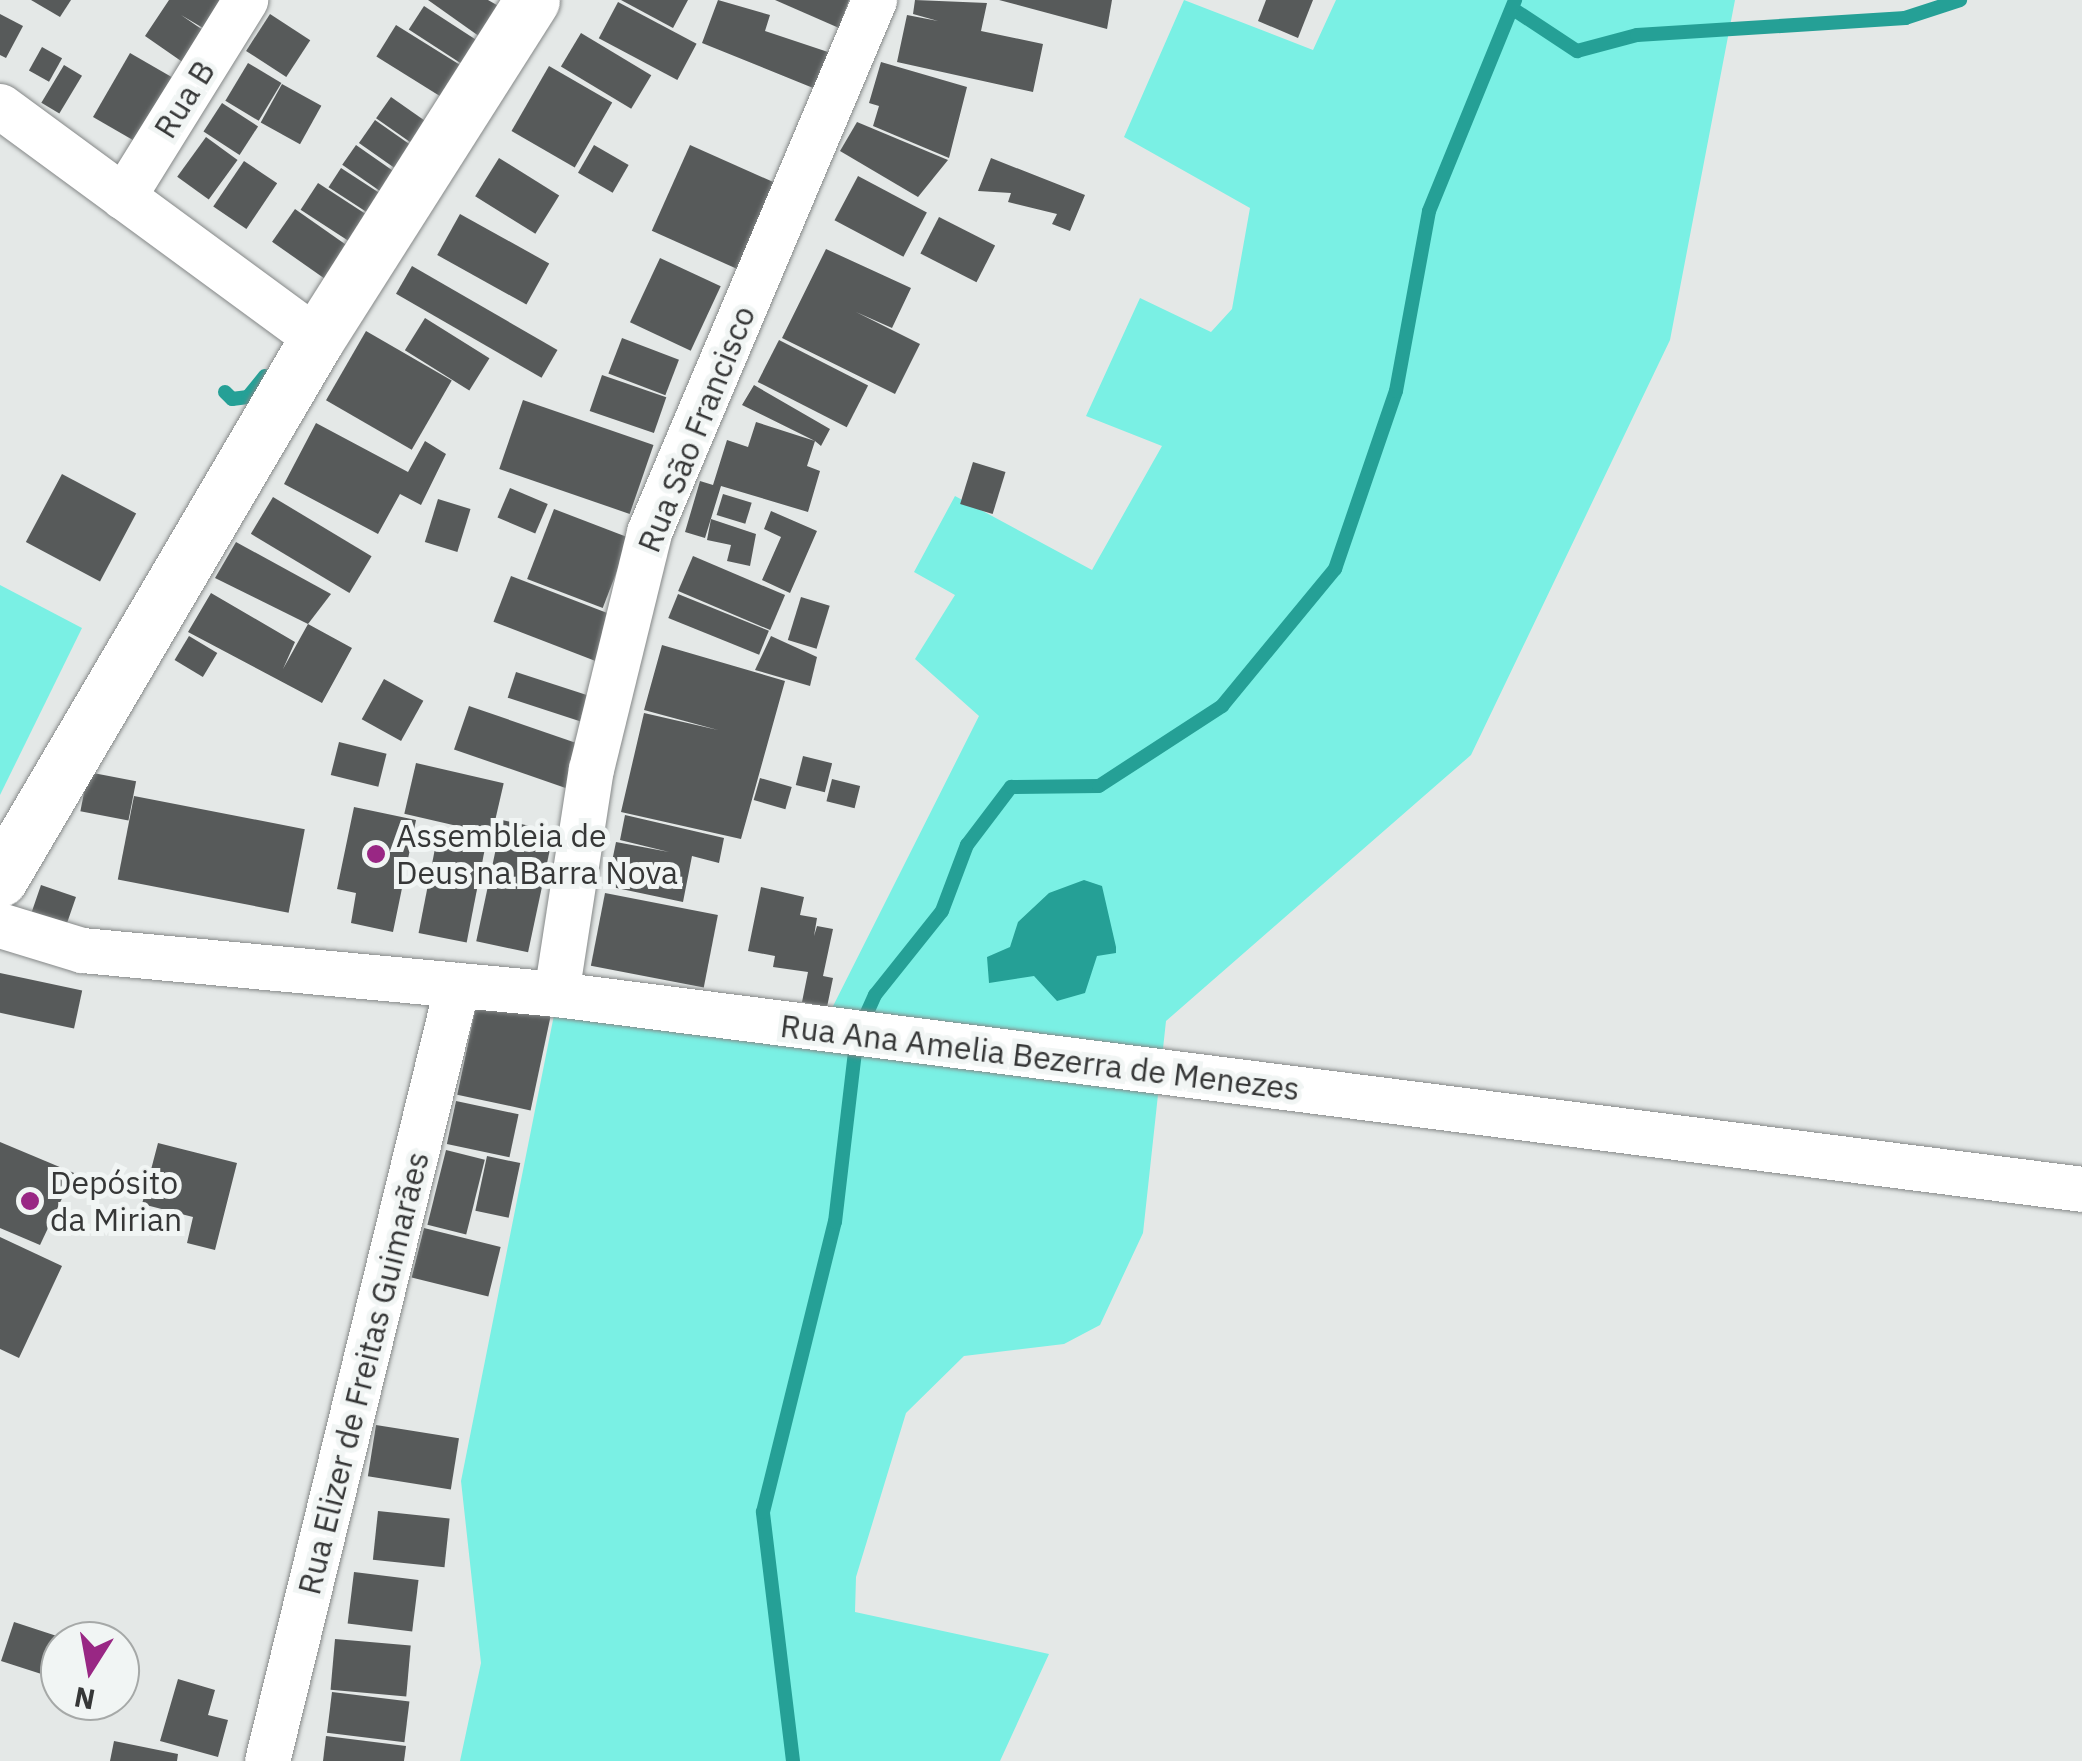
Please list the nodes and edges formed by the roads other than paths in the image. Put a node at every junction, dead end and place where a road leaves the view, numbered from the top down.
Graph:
1 (245, 0) edge
2 (532, 0) edge
3 (874, 0) edge
4 (0, 106) edge
5 (123, 198) junction
6 (317, 338) junction
7 (0, 878) edge
8 (0, 925) edge
9 (457, 985) junction
10 (556, 994) junction
11 (2082, 1189) edge
12 (267, 1761) edge

1 - 5 street, Rua B
2 - 6 street
3 - 10 street, Rua São Francisco
4 - 5 street
5 - 6 street
6 - 7 street
8 - 9 street, Rua Ana Amelia Bezerra de Menezes
9 - 10 street, Rua Ana Amelia Bezerra de Menezes
9 - 12 street, Rua Elizer de Freitas Guimarães
10 - 11 street, Rua Ana Amelia Bezerra de Menezes

